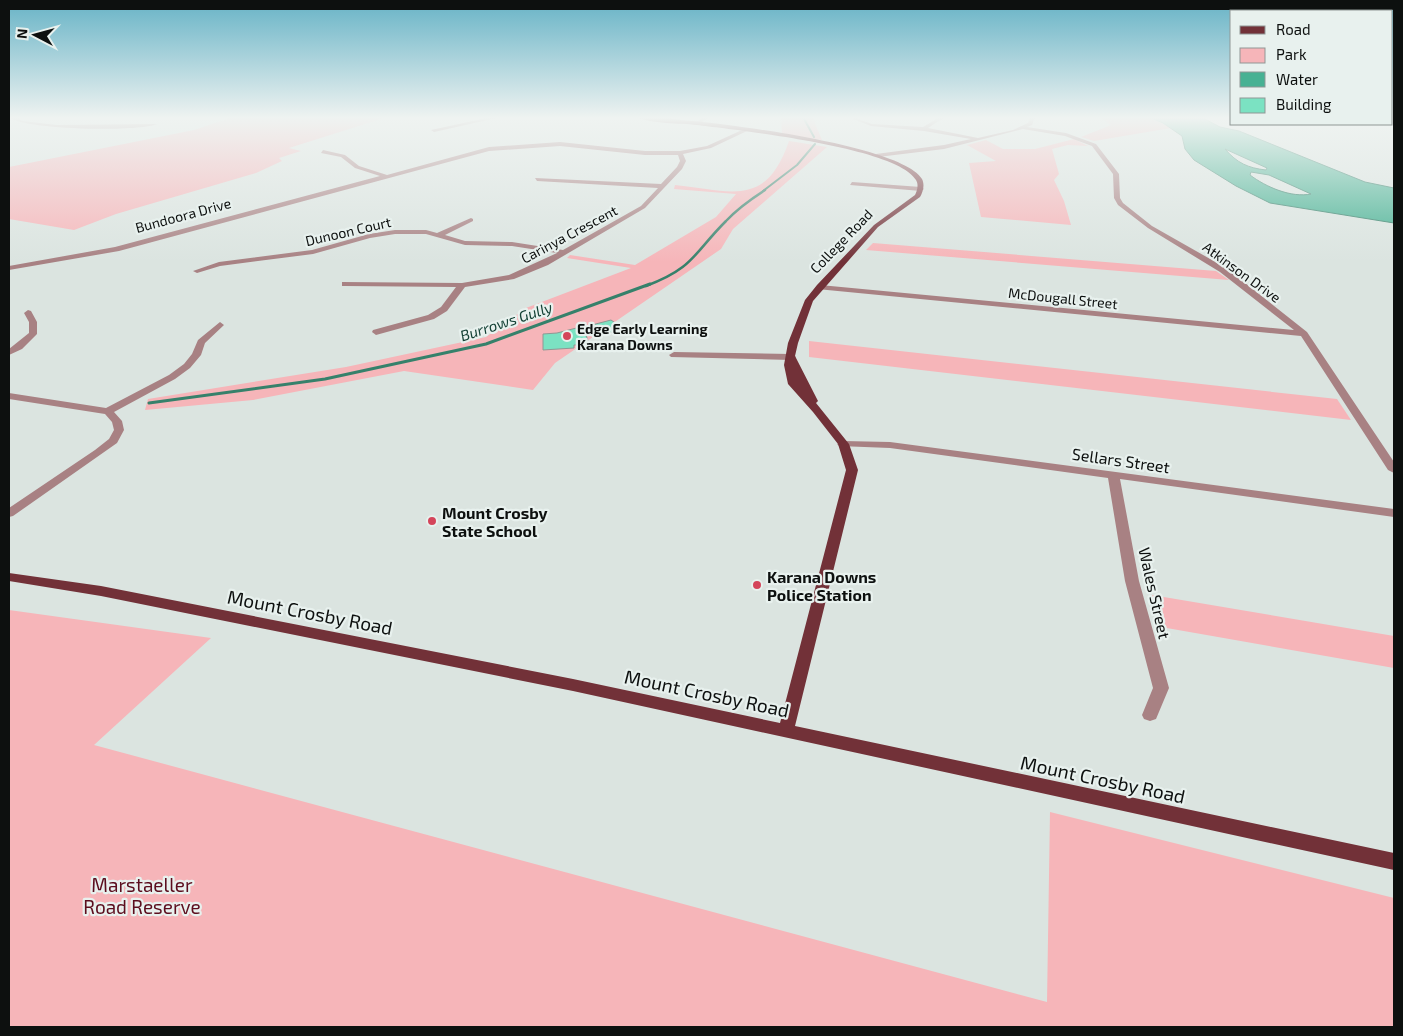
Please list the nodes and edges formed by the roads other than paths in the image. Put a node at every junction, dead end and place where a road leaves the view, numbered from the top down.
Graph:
1 (354, 165) edge
2 (427, 165) edge
3 (681, 165) edge
4 (900, 165) edge
5 (1109, 165) edge
6 (387, 176) junction
7 (537, 179) dead end
8 (852, 184) dead end
9 (664, 186) junction
10 (921, 188) junction
11 (471, 220) dead end
12 (354, 229) dead end
13 (439, 235) junction
14 (369, 236) junction
15 (564, 252) junction
16 (9, 268) edge
17 (197, 271) dead end
18 (345, 284) dead end
19 (462, 285) junction
20 (820, 287) junction
21 (28, 313) dead end
22 (220, 325) dead end
23 (376, 332) dead end
24 (1304, 334) junction
25 (9, 352) edge
26 (674, 355) dead end
27 (790, 357) junction
28 (9, 396) edge
29 (108, 411) junction
30 (843, 444) junction
31 (1394, 470) edge
32 (1113, 475) junction
33 (9, 513) edge
34 (1394, 513) edge
35 (9, 577) edge
36 (1150, 715) dead end
37 (786, 731) junction
38 (1394, 862) edge

1 - 6 street
2 - 6 street, Bundoora Drive
3 - 9 street, Carinya Crescent
4 - 10 main road
5 - 24 street, Atkinson Drive
6 - 16 street, Bundoora Drive
7 - 9 street
8 - 10 street
9 - 15 street, Carinya Crescent
10 - 20 main road, College Road
11 - 13 street
12 - 14 street
13 - 14 street, Dunoon Court
13 - 15 street, Dunoon Court
14 - 17 street, Dunoon Court
15 - 19 street, Carinya Crescent
18 - 19 street, Carinya Crescent
19 - 23 street
20 - 24 street, McDougall Street
20 - 27 main road, College Road
21 - 25 street
22 - 29 street
24 - 31 street, Atkinson Drive
26 - 27 street
27 - 30 main road, College Road
28 - 29 street
29 - 33 street
30 - 32 street, Sellars Street
30 - 37 main road, College Road
32 - 34 street, Sellars Street
32 - 36 street, Wales Street
35 - 37 main road, Mount Crosby Road
37 - 38 main road, Mount Crosby Road

